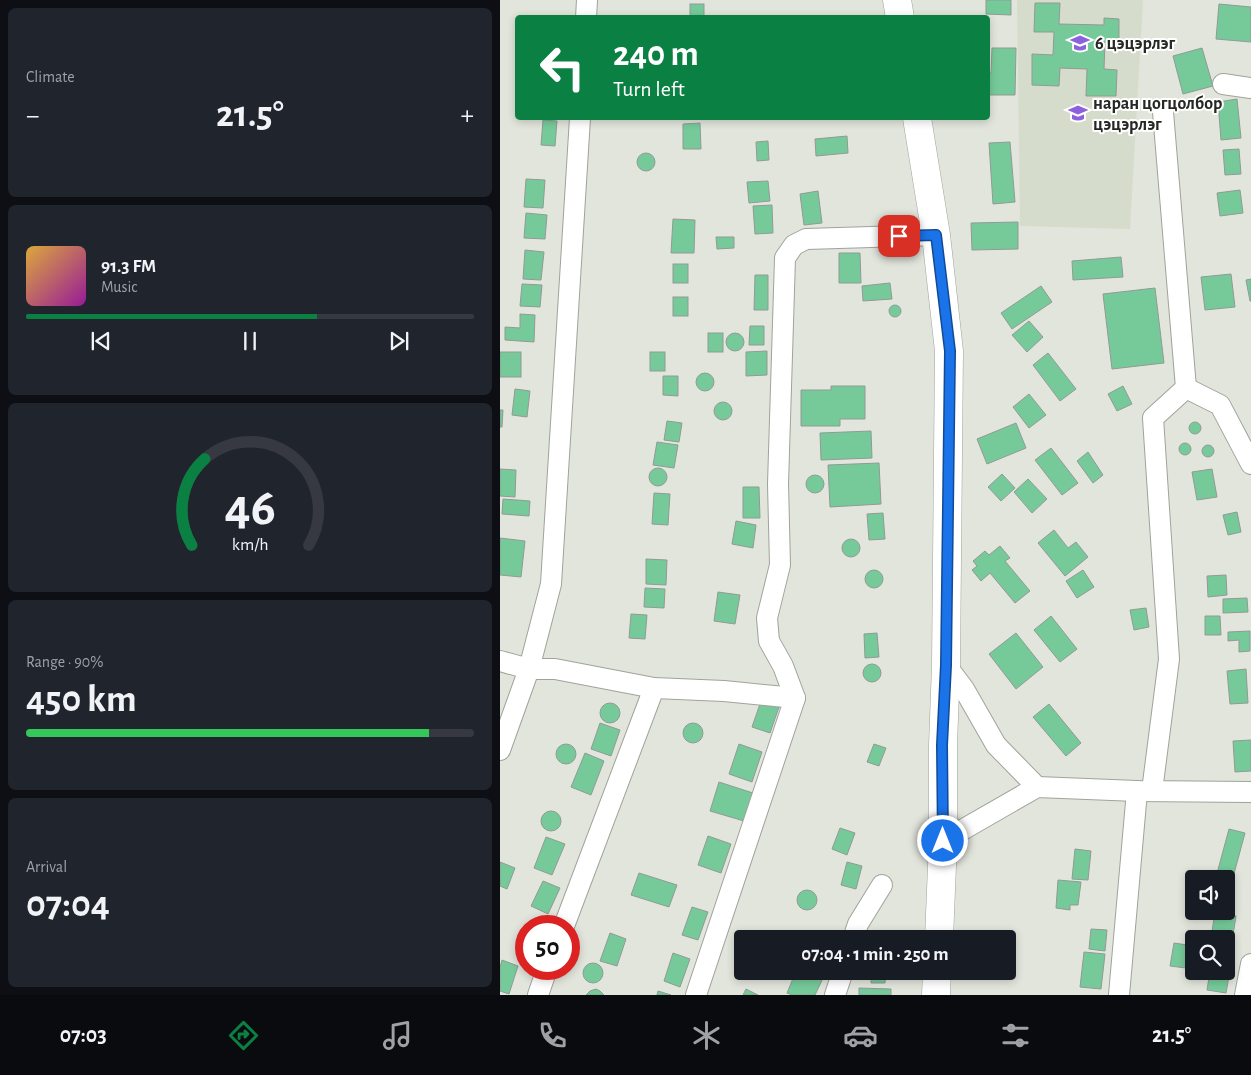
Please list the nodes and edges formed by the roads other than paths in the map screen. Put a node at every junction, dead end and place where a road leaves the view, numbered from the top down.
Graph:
1 (587, 0) edge
2 (897, 0) edge
3 (586, 15) edge
4 (900, 15) edge
5 (1223, 84) dead end
6 (1251, 88) edge
7 (1163, 112) dead end
8 (580, 120) edge
9 (917, 120) edge
10 (936, 235) junction
11 (1186, 388) junction
12 (1251, 464) edge
13 (500, 661) edge
14 (946, 665) junction
15 (529, 669) junction
16 (654, 688) junction
17 (795, 698) junction
18 (500, 750) edge
19 (1037, 787) junction
20 (1144, 791) junction
21 (1251, 792) edge
22 (943, 841) junction
23 (882, 885) dead end
24 (568, 915) edge
25 (856, 930) edge
26 (939, 930) edge
27 (1251, 964) edge
28 (544, 980) edge
29 (839, 980) edge
30 (937, 980) edge
31 (538, 995) edge
32 (696, 995) edge
33 (835, 995) edge
34 (936, 995) edge
35 (1119, 995) edge
36 (1245, 995) edge

1 - 3 street
2 - 4 main road
5 - 6 street
7 - 11 street
8 - 15 street
9 - 10 main road
10 - 14 main road
10 - 17 street
11 - 12 street
11 - 20 street
13 - 15 street
14 - 19 street
14 - 22 main road
15 - 16 street
15 - 18 street
16 - 17 street
16 - 24 street
17 - 32 street
19 - 20 street
19 - 22 street
20 - 21 street
20 - 35 street
22 - 26 main road
23 - 25 street
27 - 36 street
28 - 31 street
29 - 33 street
30 - 34 main road

